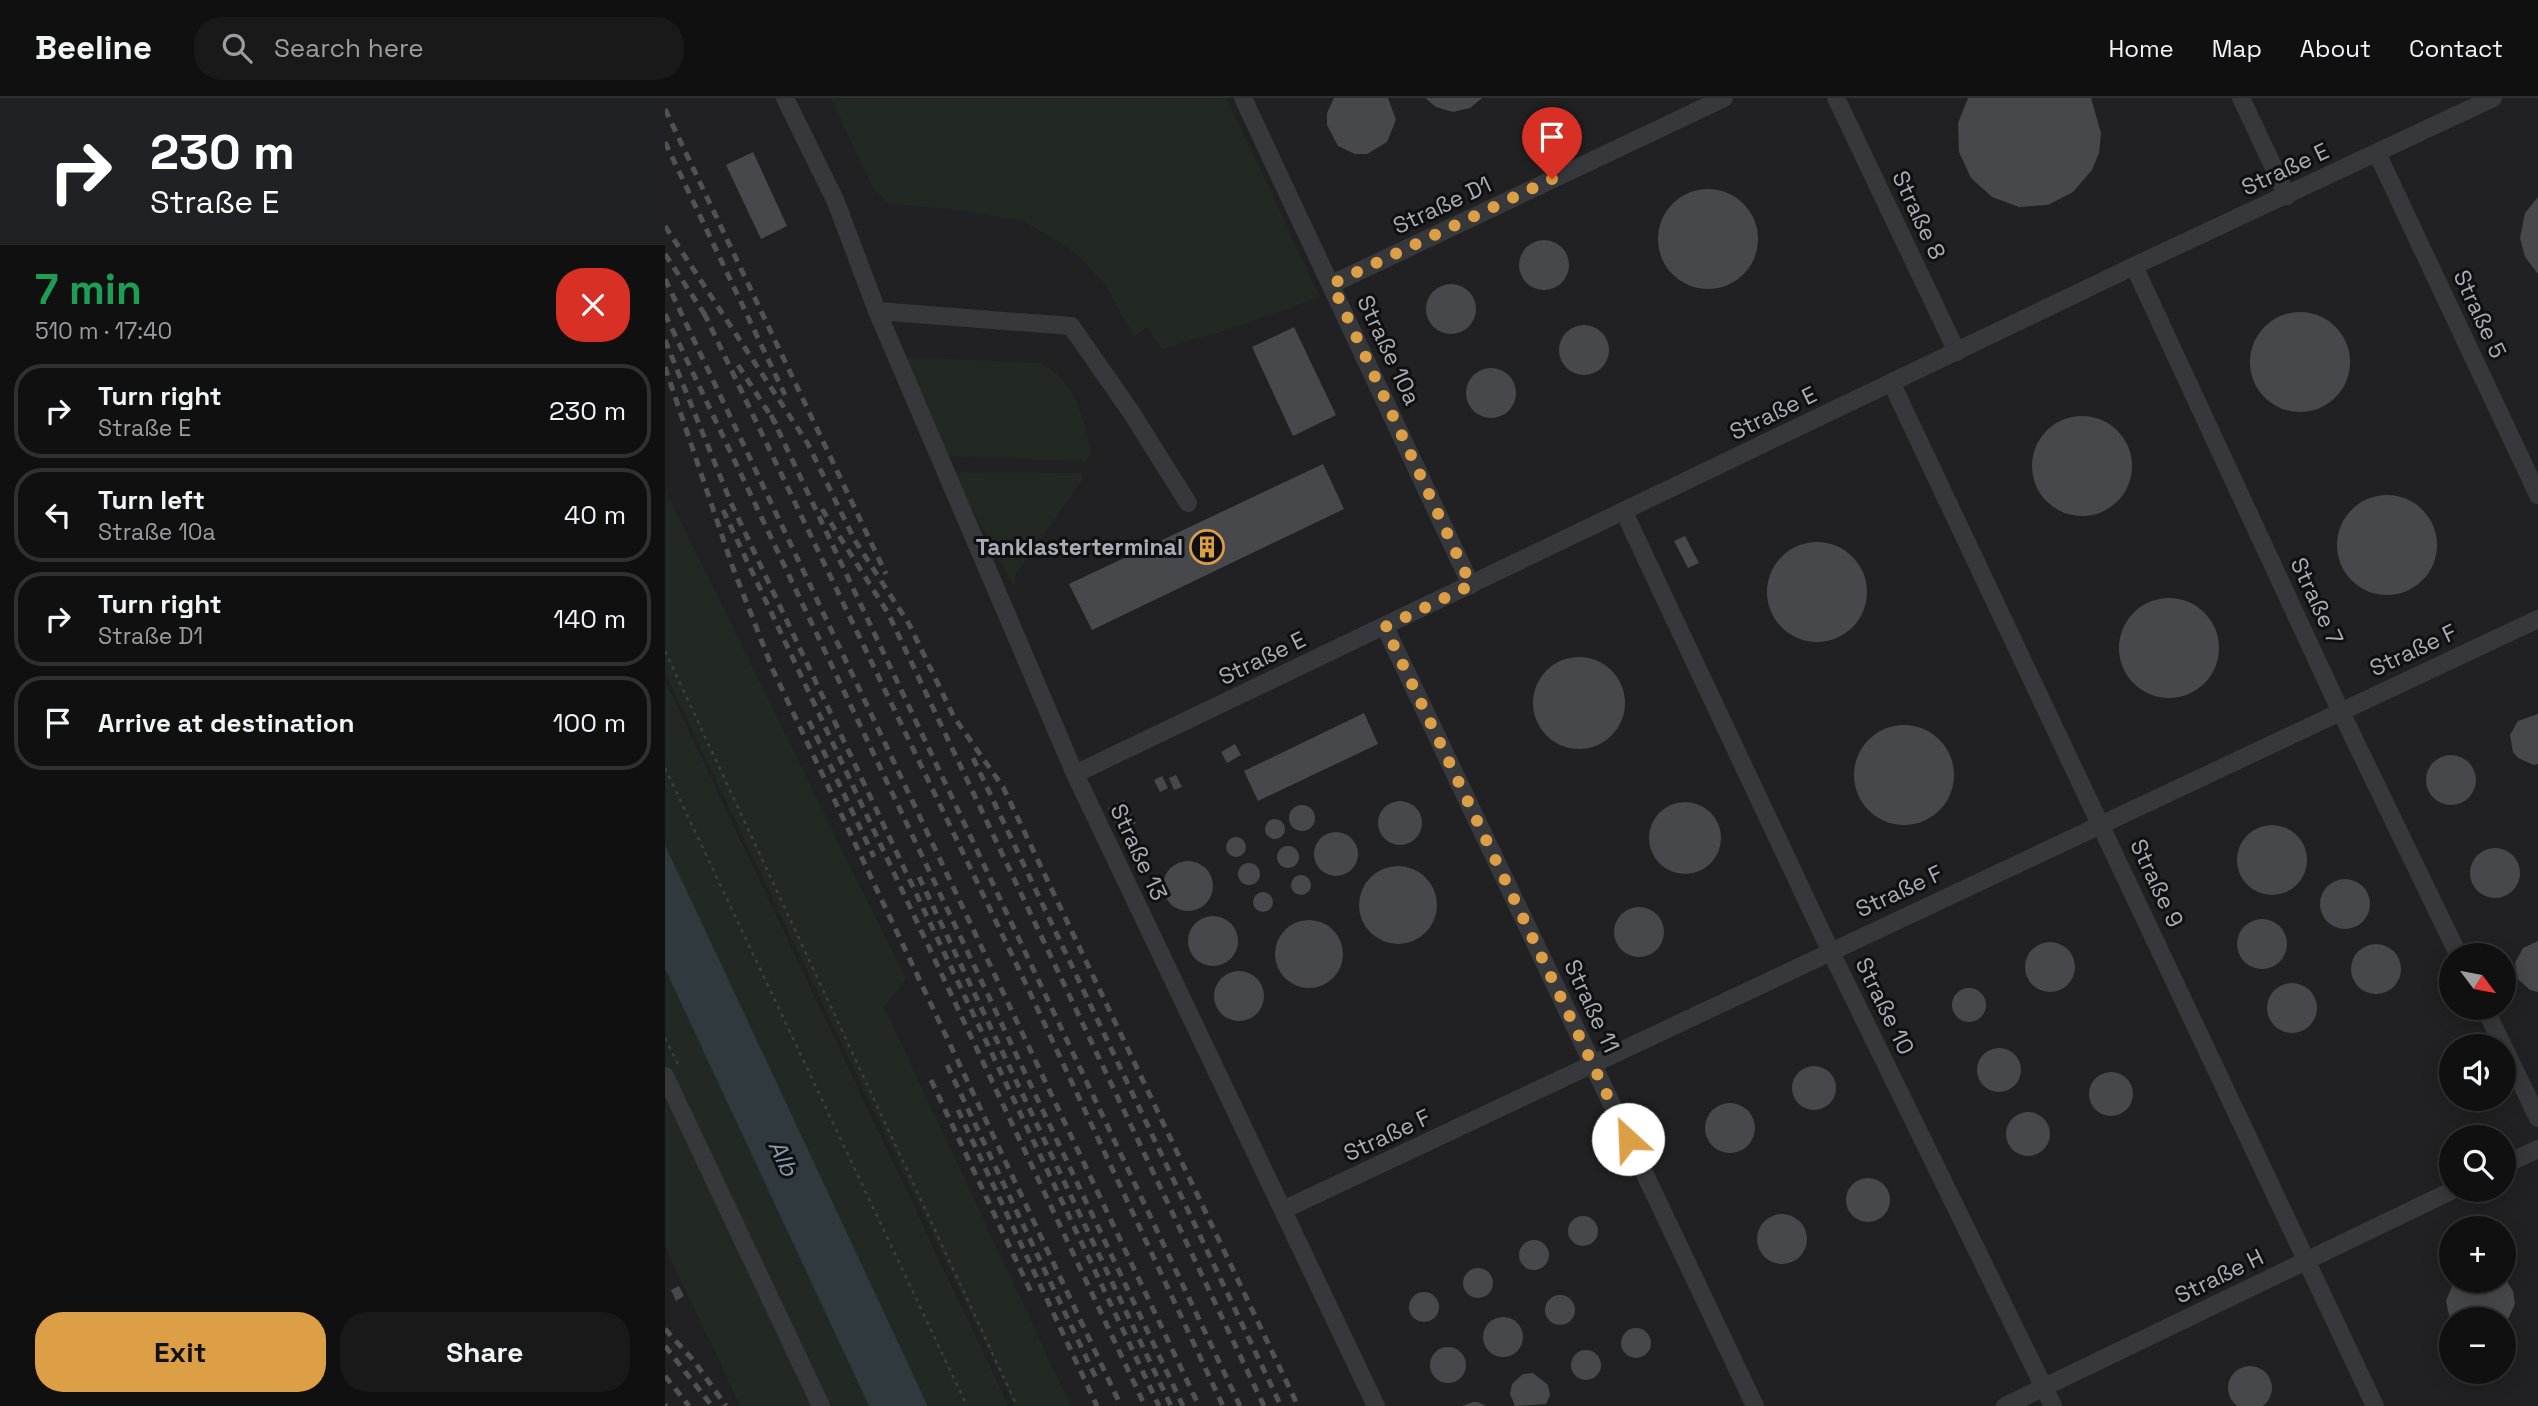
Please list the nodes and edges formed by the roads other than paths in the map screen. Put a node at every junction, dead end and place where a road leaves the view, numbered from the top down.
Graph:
1 (785, 98) edge
2 (1243, 98) edge
3 (1724, 98) edge
4 (1836, 98) edge
5 (2241, 98) edge
6 (2493, 98) edge
7 (2377, 153) junction
8 (2287, 196) junction
9 (2134, 266) junction
10 (1332, 284) junction
11 (877, 311) junction
12 (1957, 352) junction
13 (1892, 384) junction
14 (2538, 495) edge
15 (1188, 503) dead end
16 (1624, 512) junction
17 (1471, 585) junction
18 (2538, 619) edge
19 (1385, 627) junction
20 (2340, 710) junction
21 (1075, 774) junction
22 (2102, 824) junction
23 (2453, 943) edge
24 (1830, 950) junction
25 (1594, 1066) junction
26 (2516, 1072) edge
27 (665, 1076) edge
28 (2538, 1118) edge
29 (2538, 1149) edge
30 (2516, 1160) edge
31 (2439, 1197) edge
32 (1283, 1210) junction
33 (2308, 1260) junction
34 (2044, 1388) junction
35 (821, 1406) edge
36 (1376, 1406) edge
37 (1755, 1406) edge
38 (2005, 1406) edge
39 (2053, 1406) edge
40 (2375, 1406) edge

1 - 11 lane, Straße 13
2 - 10 lane, Straße 10a
3 - 10 lane, Straße D1
4 - 12 lane, Straße 8
5 - 8 lane
6 - 7 lane, Straße E
7 - 8 lane, Straße E
7 - 14 lane, Straße 5
8 - 9 lane, Straße E
9 - 12 lane, Straße E
9 - 20 lane, Straße 7
10 - 17 lane, Straße 10a
11 - 15 lane
11 - 21 lane, Straße 13
12 - 13 lane, Straße E
13 - 16 lane, Straße E
13 - 22 lane, Straße 9
16 - 17 lane, Straße E
16 - 24 lane, Straße 10
17 - 19 lane, Straße E
18 - 20 lane, Straße F
19 - 21 lane, Straße E
19 - 25 lane, Straße 11
20 - 22 lane, Straße F
20 - 23 lane, Straße 7
21 - 32 lane, Straße 13
22 - 24 lane, Straße F
22 - 33 lane, Straße 9
24 - 25 lane, Straße F
24 - 34 lane, Straße 10
25 - 32 lane, Straße F
25 - 37 lane, Straße 11
26 - 28 lane
27 - 35 lane
29 - 30 lane
31 - 33 lane, Straße H
32 - 36 lane, Straße 13
33 - 34 lane, Straße H
33 - 40 lane, Straße 9
34 - 38 lane, Straße H
34 - 39 lane, Straße 10

